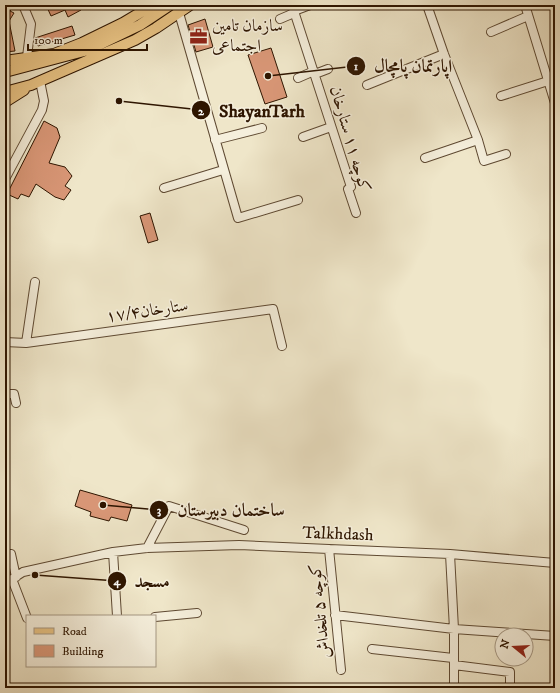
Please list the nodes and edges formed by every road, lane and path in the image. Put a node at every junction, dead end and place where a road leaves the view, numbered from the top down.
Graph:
1 (23, 5) edge
2 (153, 5) edge
3 (170, 5) edge
4 (190, 5) edge
5 (310, 5) edge
6 (427, 5) edge
7 (525, 5) edge
8 (293, 10) edge
9 (179, 13) junction
10 (528, 16) junction
11 (280, 19) dead end
12 (491, 32) dead end
13 (444, 54) junction
14 (27, 57) junction
15 (5, 61) edge
16 (328, 69) dead end
17 (5, 72) edge
18 (314, 72) junction
19 (298, 78) dead end
20 (548, 81) junction
21 (36, 83) junction
22 (367, 85) dead end
23 (5, 92) edge
24 (501, 96) dead end
25 (5, 102) edge
26 (555, 103) edge
27 (331, 127) junction
28 (262, 128) dead end
29 (303, 137) dead end
30 (215, 140) junction
31 (478, 140) junction
32 (506, 154) dead end
33 (425, 158) dead end
34 (223, 170) junction
35 (5, 179) edge
36 (164, 188) dead end
37 (298, 200) dead end
38 (356, 213) dead end
39 (35, 282) dead end
40 (5, 342) edge
41 (26, 343) junction
42 (282, 346) dead end
43 (5, 394) edge
44 (16, 403) dead end
45 (244, 530) dead end
46 (147, 548) junction
47 (329, 549) junction
48 (113, 552) junction
49 (11, 554) dead end
50 (450, 554) junction
51 (555, 564) edge
52 (11, 579) edge
53 (197, 613) dead end
54 (117, 615) edge
55 (335, 615) junction
56 (26, 616) edge
57 (156, 617) edge
58 (454, 629) junction
59 (555, 636) edge
60 (372, 649) dead end
61 (454, 661) junction
62 (341, 670) dead end
63 (454, 688) edge
64 (510, 688) edge

1 - 14 street
2 - 14 main road
3 - 17 main road
4 - 9 main road
5 - 8 street
6 - 13 street
7 - 10 street
8 - 11 street
8 - 18 street, کوچه ۱۱ ستارخان
9 - 21 main road
9 - 30 street
10 - 12 street
10 - 20 street
13 - 22 street
13 - 31 street
14 - 15 main road
16 - 18 street
18 - 19 street
18 - 27 street, کوچه ۱۱ ستارخان
20 - 24 street
20 - 26 street
21 - 23 main road
21 - 25 main road
21 - 35 street
27 - 29 street
27 - 38 street, کوچه ۱۱ ستارخان
28 - 30 street
30 - 34 street
31 - 32 street
31 - 33 street
34 - 36 street
34 - 37 street
39 - 41 street
40 - 41 street, ستارخان۱۷/۴
41 - 42 street, ستارخان۱۷/۴
43 - 44 street
45 - 46 street
46 - 47 street, Talkhdash
46 - 48 street, Talkhdash
47 - 50 street, Talkhdash
47 - 55 street, کوچه ۵ تلخداش
48 - 52 street, Talkhdash
48 - 54 street
49 - 52 street
50 - 51 street, Talkhdash
50 - 58 street
52 - 56 street
53 - 57 street
55 - 58 street
55 - 62 street, کوچه ۵ تلخداش
58 - 59 street
58 - 61 street
60 - 61 street
61 - 63 street
61 - 64 street

